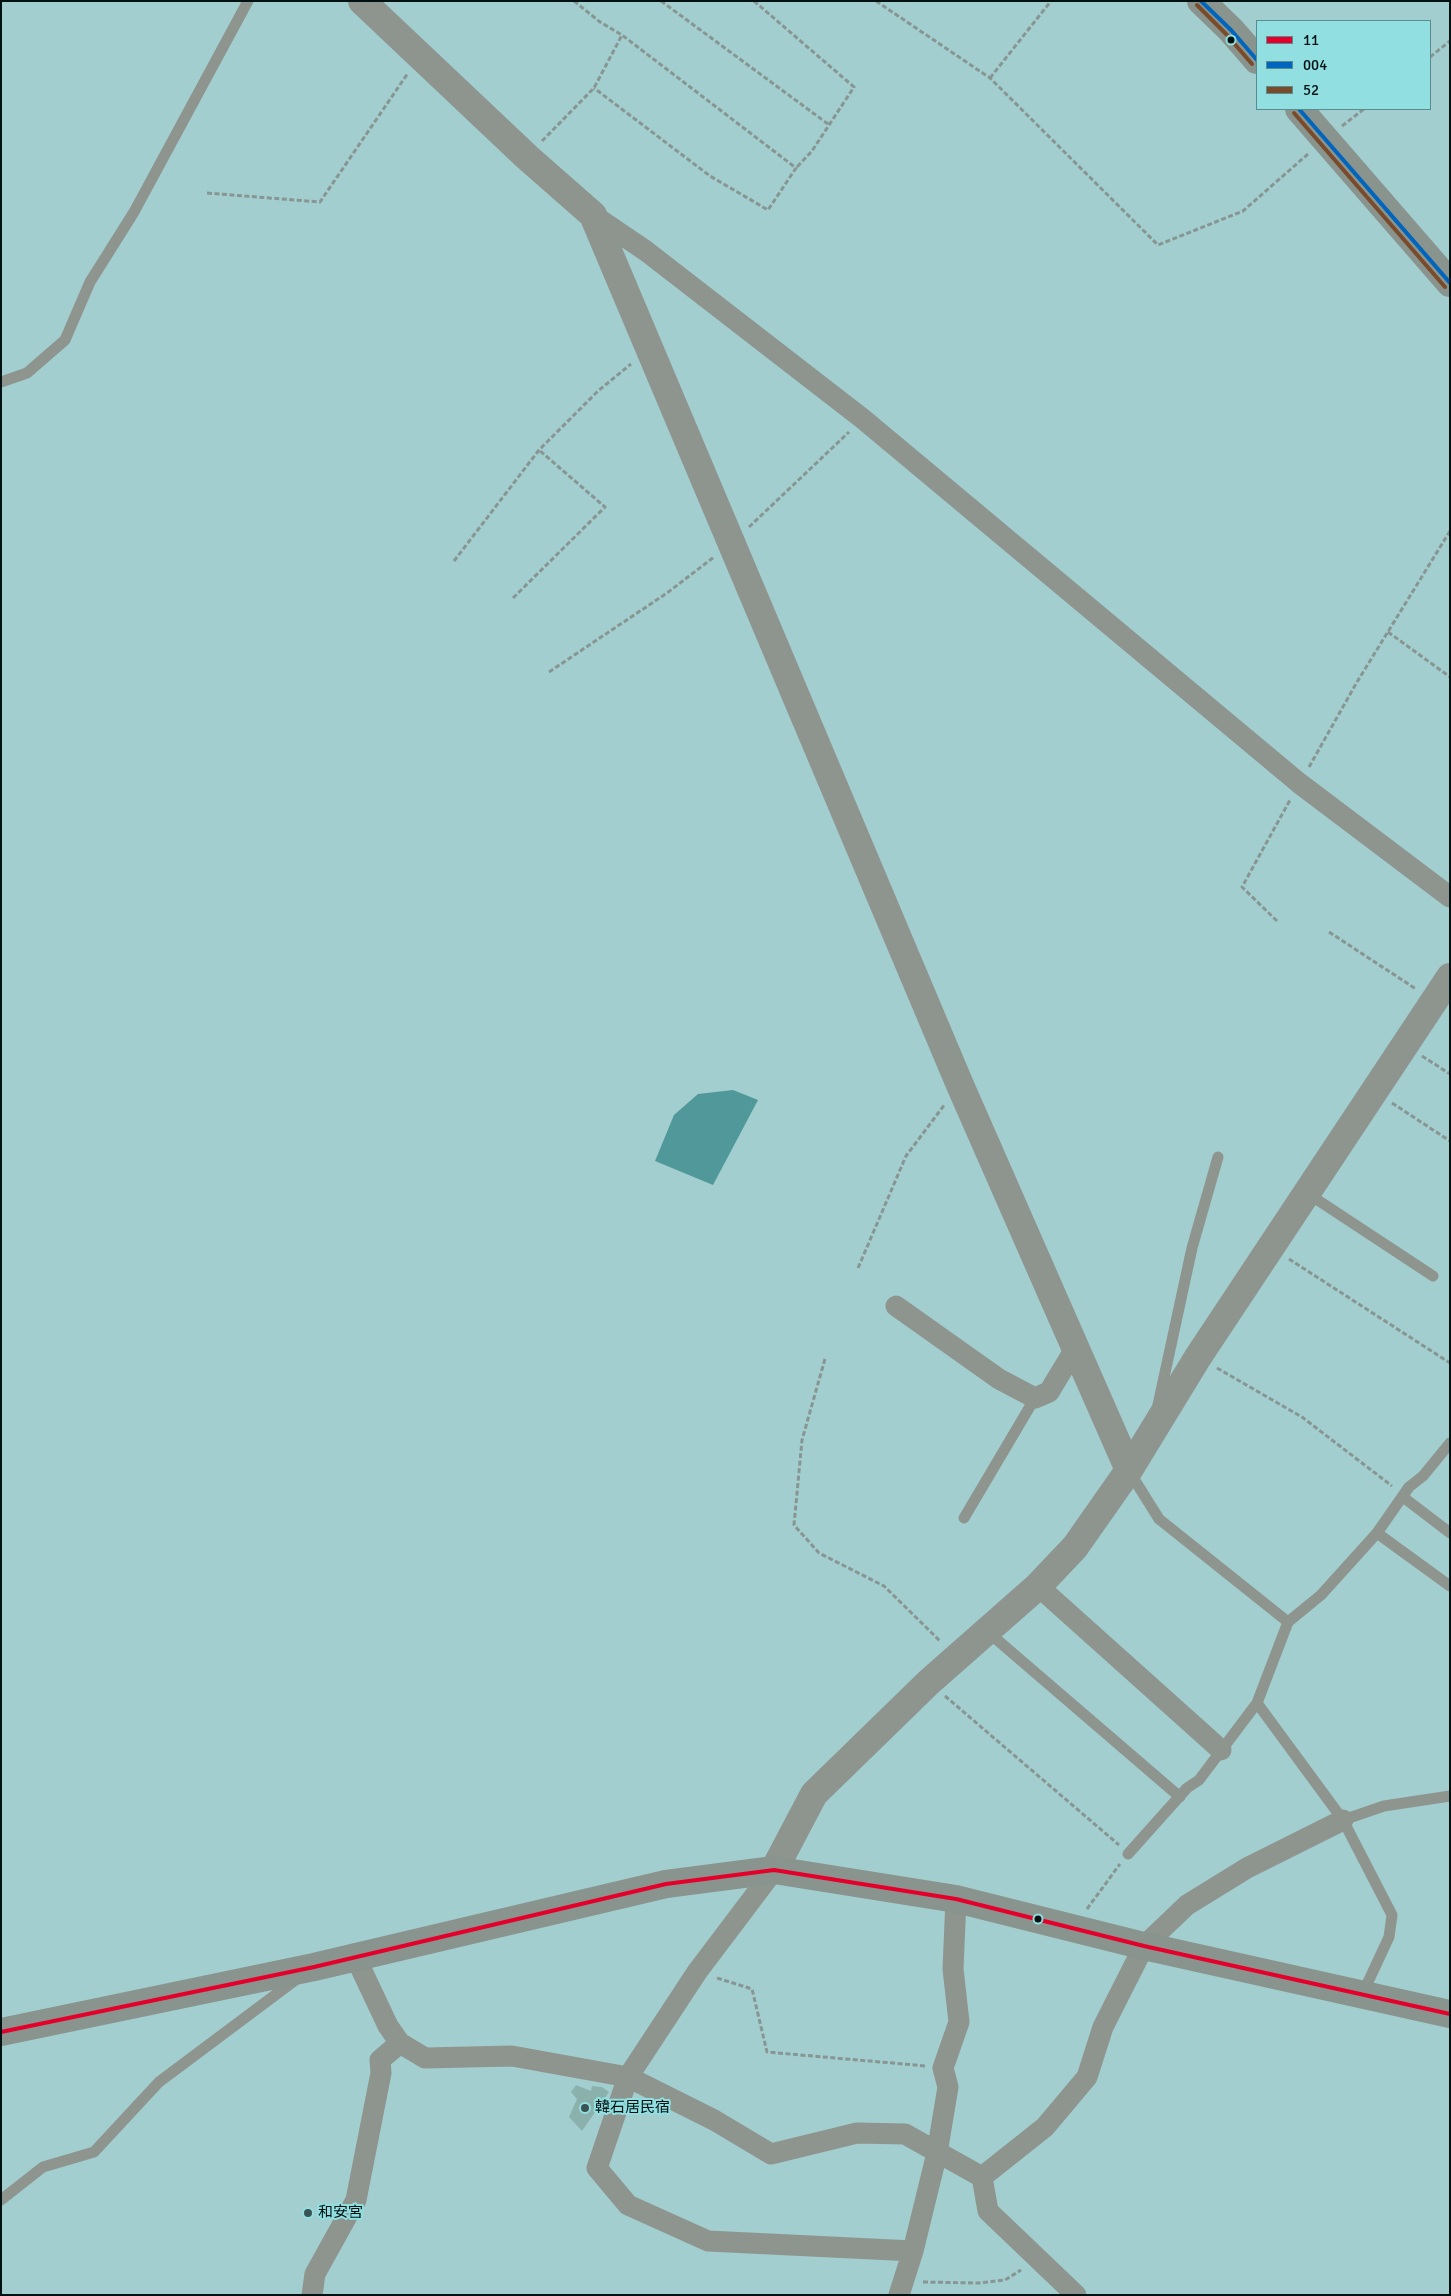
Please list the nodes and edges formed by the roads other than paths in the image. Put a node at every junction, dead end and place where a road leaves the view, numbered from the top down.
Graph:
1 (248, 1) edge
2 (362, 1) edge
3 (1201, 1) edge
4 (1256, 59) edge
5 (1300, 110) edge
6 (593, 215) junction
7 (1450, 283) edge
8 (1, 382) edge
9 (1450, 897) edge
10 (1450, 977) edge
11 (1218, 1157) dead end
12 (1307, 1193) junction
13 (1433, 1276) dead end
14 (896, 1306) dead end
15 (1075, 1349) junction
16 (1035, 1398) junction
17 (1153, 1429) junction
18 (1450, 1443) edge
19 (1129, 1470) junction
20 (1403, 1497) junction
21 (964, 1518) dead end
22 (1377, 1533) junction
23 (1450, 1533) edge
24 (1038, 1586) junction
25 (1450, 1586) edge
26 (1288, 1622) junction
27 (988, 1632) junction
28 (1257, 1702) junction
29 (1221, 1750) junction
30 (1450, 1796) edge
31 (1180, 1797) junction
32 (1343, 1820) junction
33 (1128, 1854) road end
34 (774, 1870) junction
35 (956, 1899) junction
36 (1144, 1946) junction
37 (355, 1956) junction
38 (314, 1967) junction
39 (1362, 1994) junction
40 (1450, 2014) edge
41 (1, 2032) edge
42 (400, 2043) junction
43 (628, 2077) junction
44 (937, 2153) junction
45 (982, 2177) junction
46 (1, 2200) edge
47 (913, 2251) junction
48 (901, 2288) edge
49 (312, 2295) edge
50 (1076, 2295) edge

1 - 8 lane
2 - 6 street
3 - 4 main road
5 - 7 main road
6 - 9 street
6 - 15 street
10 - 12 street
11 - 17 lane
12 - 13 lane
12 - 17 street
14 - 16 street
15 - 16 street
15 - 19 street
16 - 21 lane
17 - 19 street
18 - 20 lane
19 - 24 street
19 - 26 lane
20 - 22 lane
20 - 23 lane
22 - 25 lane
22 - 26 lane
24 - 27 street
24 - 29 street
26 - 28 lane
27 - 31 lane
27 - 34 street
28 - 29 lane
28 - 32 lane
29 - 31 lane
30 - 32 lane
31 - 33 lane
32 - 36 street
32 - 39 lane
34 - 35 main road
34 - 37 main road
34 - 43 street
35 - 36 main road
35 - 44 street
36 - 39 main road
36 - 45 street
37 - 38 main road
37 - 42 street
38 - 41 main road
38 - 46 lane
39 - 40 main road
42 - 43 street
42 - 49 street
43 - 44 street
43 - 47 street
44 - 45 street
44 - 47 street
45 - 50 street
47 - 48 street

